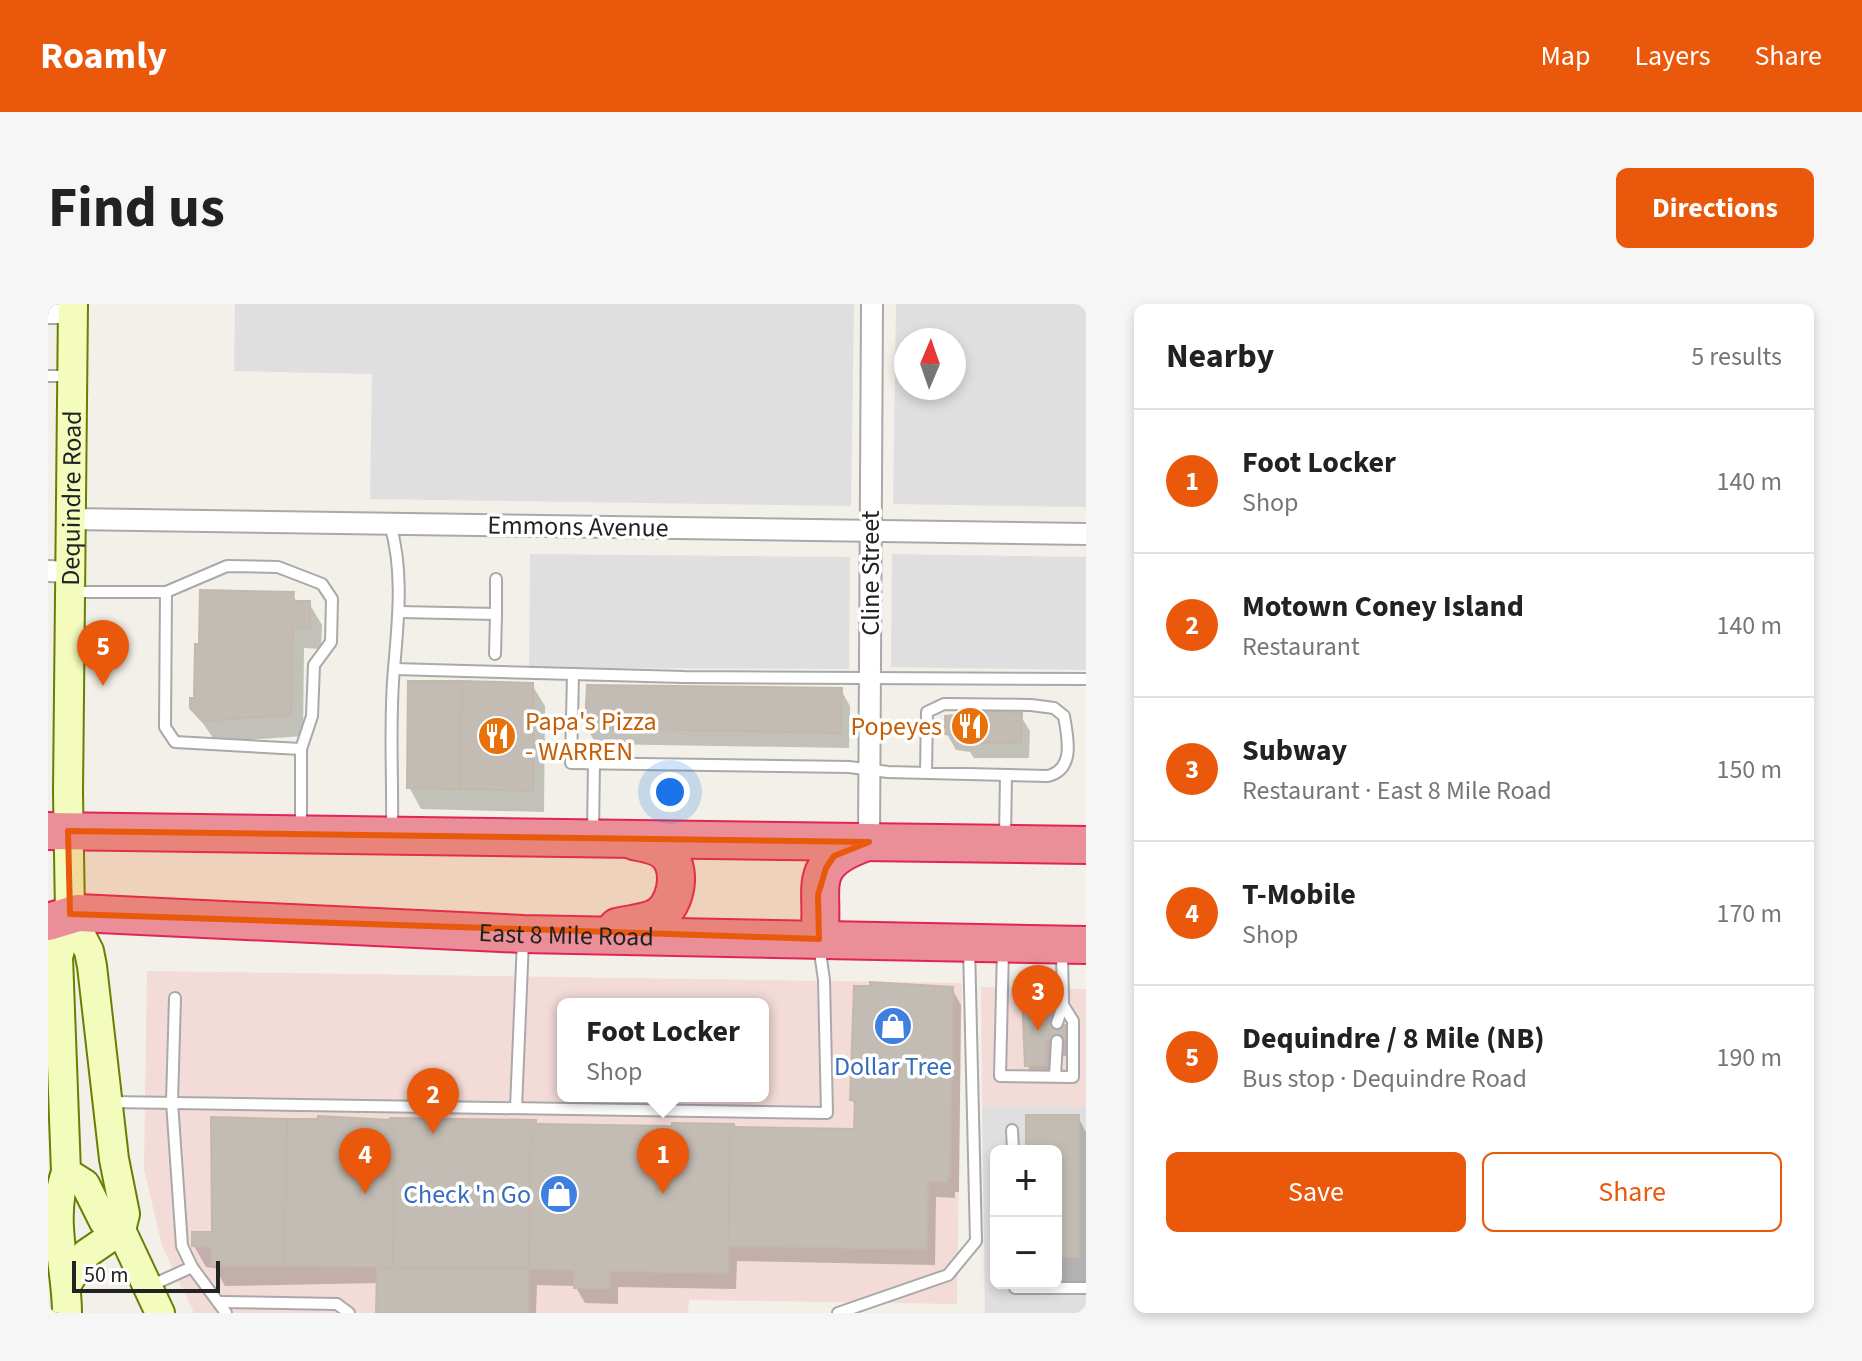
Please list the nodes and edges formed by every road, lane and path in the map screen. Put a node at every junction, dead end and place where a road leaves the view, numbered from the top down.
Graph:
1 (872, 304) edge
2 (65, 310) edge
3 (60, 376) edge
4 (71, 519) junction
5 (390, 524) junction
6 (870, 531) junction
7 (1086, 534) edge
8 (63, 579) edge
9 (496, 579) dead end
10 (166, 592) junction
11 (399, 612) junction
12 (496, 614) junction
13 (495, 654) dead end
14 (394, 669) junction
15 (573, 674) junction
16 (870, 679) junction
17 (1086, 679) edge
18 (301, 749) junction
19 (594, 763) junction
20 (870, 768) junction
21 (926, 773) junction
22 (1006, 775) junction
23 (58, 831) edge
24 (301, 833) junction
25 (392, 835) junction
26 (593, 837) junction
27 (869, 842) junction
28 (1005, 844) junction
29 (1086, 845) edge
30 (62, 907) edge
31 (528, 934) junction
32 (819, 939) junction
33 (986, 943) junction
34 (1074, 944) edge
35 (175, 998) dead end
36 (1063, 1005) junction
37 (55, 1009) edge
38 (1057, 1023) dead end
39 (1057, 1041) dead end
40 (56, 1070) edge
41 (1055, 1076) junction
42 (107, 1101) junction
43 (172, 1102) junction
44 (516, 1108) junction
45 (1012, 1130) dead end
46 (1013, 1145) edge
47 (62, 1159) junction
48 (121, 1230) junction
49 (192, 1267) junction
50 (148, 1287) junction
51 (1062, 1288) edge
52 (1086, 1288) edge
53 (65, 1297) edge
54 (221, 1302) junction
55 (160, 1313) edge
56 (226, 1313) edge
57 (349, 1313) edge
58 (838, 1313) edge

1 - 6 street, Cline Street
2 - 3 main road, Dequindre Road
3 - 4 main road, Dequindre Road
4 - 5 street, Emmons Avenue
4 - 8 main road, Dequindre Road
5 - 6 street, Emmons Avenue
5 - 11 lane
6 - 7 street, Emmons Avenue
6 - 16 street, Cline Street
8 - 10 lane
8 - 23 main road, Dequindre Road
9 - 12 lane
10 - 18 lane
10 - 18 lane
11 - 12 lane
11 - 14 lane
12 - 13 lane
14 - 15 lane
14 - 25 lane
15 - 16 lane
15 - 19 lane
16 - 17 lane
16 - 20 street, Cline Street
18 - 24 lane
19 - 20 lane
19 - 26 lane
20 - 21 lane
20 - 27 street, Cline Street
21 - 22 lane
21 - 22 lane
22 - 28 lane
23 - 24 highway
23 - 30 main road, Dequindre Road
24 - 25 highway
25 - 26 highway
26 - 27 highway
26 - 31 highway
27 - 28 highway
27 - 32 highway
28 - 29 highway
30 - 31 highway, East 8 Mile Road
30 - 37 main road
30 - 42 main road
31 - 32 highway, East 8 Mile Road
31 - 44 lane
32 - 33 highway, East 8 Mile Road
32 - 44 lane
33 - 34 highway, East 8 Mile Road
33 - 41 lane
33 - 58 lane
34 - 36 lane
35 - 43 lane
36 - 38 lane
36 - 41 lane
37 - 40 main road
39 - 41 lane
40 - 47 main road
42 - 43 lane
42 - 48 main road
43 - 44 lane
43 - 49 lane
45 - 46 lane
47 - 48 main road
47 - 53 main road
48 - 50 main road
48 - 53 main road
49 - 50 lane
49 - 54 lane
50 - 55 main road
51 - 52 lane
54 - 56 lane
54 - 57 lane

